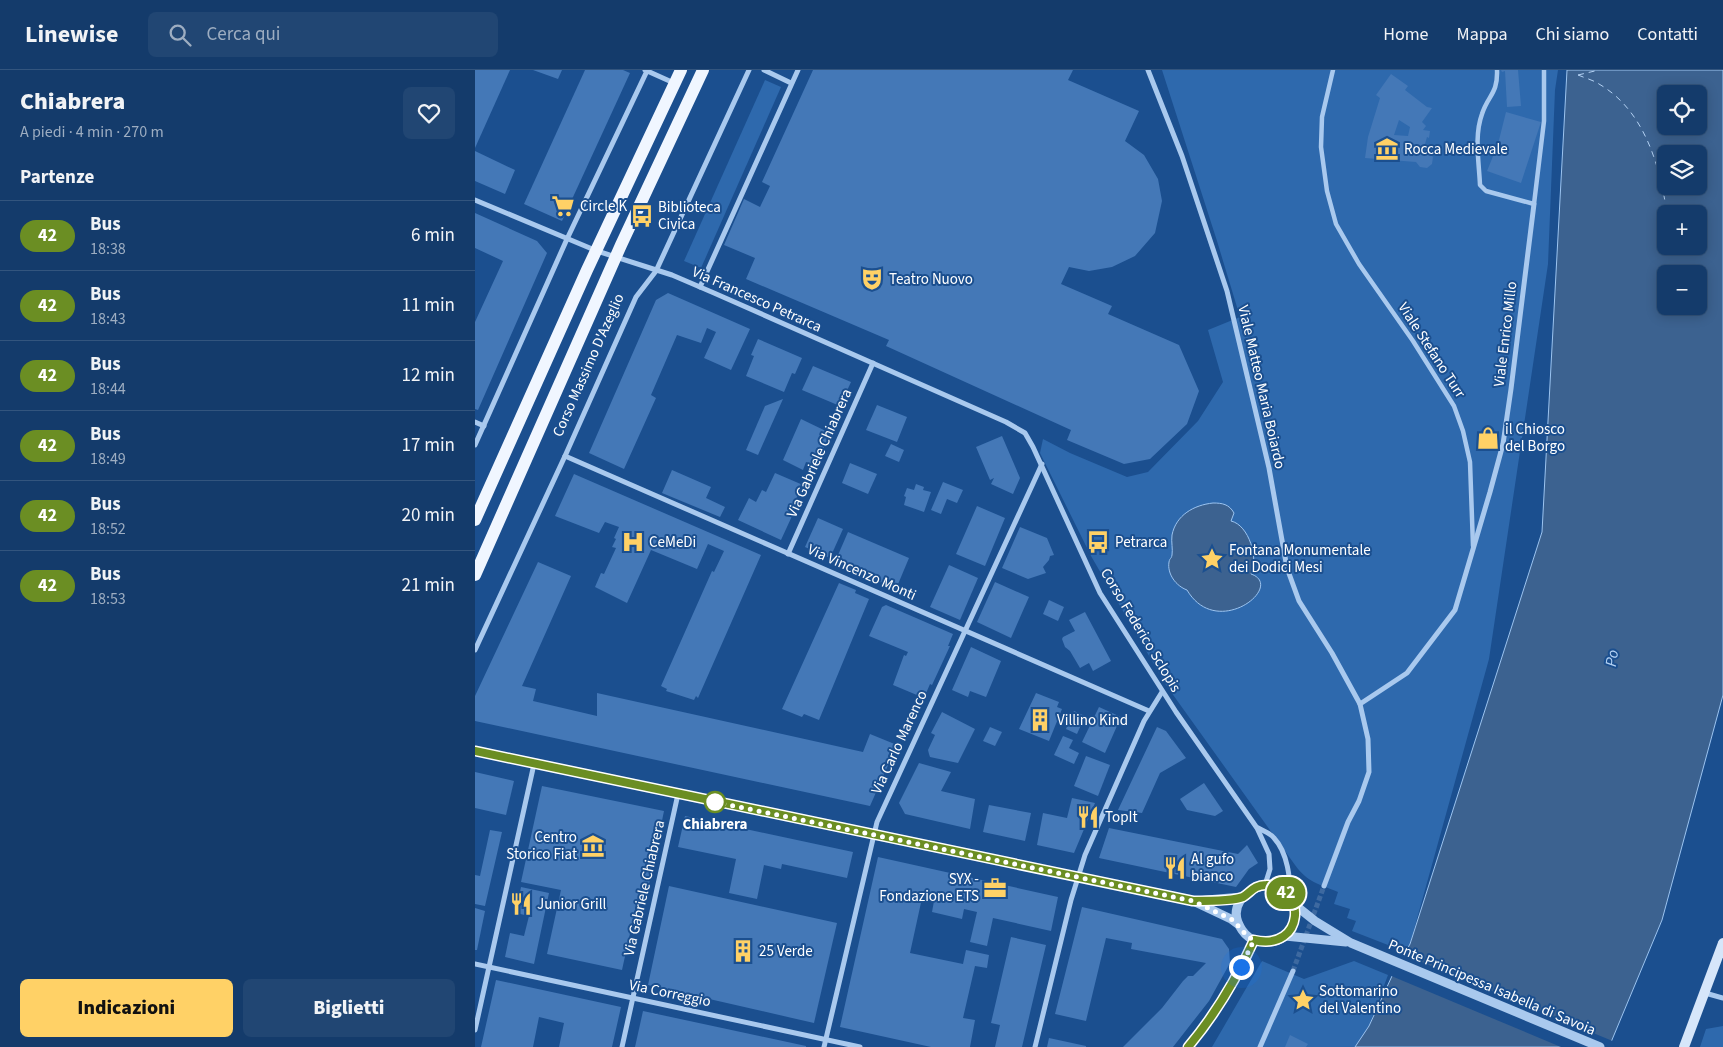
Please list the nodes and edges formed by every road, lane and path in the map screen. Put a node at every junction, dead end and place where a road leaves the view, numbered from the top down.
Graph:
1 (646, 70) edge
2 (681, 70) edge
3 (703, 70) edge
4 (749, 70) edge
5 (764, 70) edge
6 (797, 70) edge
7 (1148, 70) edge
8 (1333, 70) edge
9 (1497, 70) edge
10 (1544, 70) edge
11 (675, 83) junction
12 (791, 83) junction
13 (475, 200) edge
14 (1534, 204) junction
15 (567, 239) junction
16 (597, 251) junction
17 (616, 258) junction
18 (656, 272) junction
19 (700, 287) junction
20 (873, 363) junction
21 (475, 422) edge
22 (484, 426) junction
23 (1025, 434) joint
24 (475, 446) edge
25 (565, 456) junction
26 (1042, 464) junction
27 (475, 520) edge
28 (1473, 548) junction
29 (788, 554) junction
30 (475, 575) edge
31 (964, 631) junction
32 (475, 650) edge
33 (1162, 692) junction
34 (1359, 704) junction
35 (1149, 711) junction
36 (475, 751) edge
37 (534, 764) junction
38 (678, 794) junction
39 (1257, 828) junction
40 (873, 835) junction
41 (1077, 878) junction
42 (1265, 885) junction
43 (1324, 886) tunnel mouth
44 (1242, 897) junction
45 (1193, 901) junction
46 (1293, 902) junction
47 (1239, 925) junction
48 (1285, 936) junction
49 (1254, 940) junction
50 (1351, 943) junction
51 (1723, 943) edge
52 (475, 964) edge
53 (489, 967) junction
54 (1293, 971) tunnel mouth
55 (1705, 993) junction
56 (633, 998) junction
57 (1723, 998) edge
58 (475, 1030) edge
59 (826, 1039) junction
60 (622, 1047) edge
61 (824, 1047) edge
62 (860, 1047) edge
63 (1035, 1047) edge
64 (1188, 1047) edge
65 (1260, 1047) edge
66 (1600, 1047) edge
67 (1685, 1047) edge

1 - 11 street
1 - 15 street
2 - 11 main road
3 - 17 main road, Corso Massimo D'Azeglio
4 - 18 street, Corso Massimo D'Azeglio
5 - 12 street
6 - 12 street
7 - 34 street, Viale Matteo Maria Boiardo
8 - 28 street, Viale Stefano Turr
9 - 14 street
10 - 14 street, Viale Enrico Millo
11 - 16 main road
12 - 19 street
13 - 15 street, Via Francesco Petrarca
14 - 28 street, Viale Enrico Millo
15 - 16 street, Via Francesco Petrarca
15 - 22 street
16 - 17 street, Via Francesco Petrarca
16 - 27 main road
17 - 18 street, Via Francesco Petrarca
17 - 30 main road, Corso Massimo D'Azeglio
18 - 19 street, Via Francesco Petrarca
18 - 25 street, Corso Massimo D'Azeglio
19 - 20 street, Via Francesco Petrarca
20 - 23 street, Via Francesco Petrarca
20 - 29 street, Via Gabriele Chiabrera
21 - 22 street
22 - 24 street
23 - 26 street, Corso Federico Sclopis
25 - 29 street, Via Vincenzo Monti
25 - 32 street, Corso Massimo D'Azeglio
26 - 31 street, Via Carlo Marenco
26 - 33 street, Corso Federico Sclopis
28 - 34 street, Viale Stefano Turr
29 - 31 street, Via Vincenzo Monti
31 - 35 street, Via Vincenzo Monti
31 - 40 street, Via Carlo Marenco
33 - 35 street
33 - 39 street, Corso Federico Sclopis
34 - 43 street, Viale Matteo Maria Boiardo
35 - 41 street
36 - 37 street
37 - 38 street
37 - 53 street
38 - 40 street
38 - 56 street, Via Gabriele Chiabrera
39 - 42 street, Corso Federico Sclopis
39 - 46 street, Corso Federico Sclopis
40 - 41 street
40 - 59 street, Via Carlo Marenco
41 - 45 street
41 - 63 street
42 - 44 street
42 - 46 street
44 - 45 street
44 - 47 street
45 - 47 street
46 - 48 street
46 - 50 street
47 - 49 street
48 - 49 street
48 - 50 street
49 - 64 street
50 - 66 street, Ponte Principessa Isabella di Savoia
51 - 55 main road
52 - 53 street, Via Correggio
53 - 56 street, Via Correggio
53 - 58 street
54 - 65 street
55 - 57 street
55 - 67 main road
56 - 59 street, Via Correggio
56 - 60 street, Via Gabriele Chiabrera
59 - 61 street, Via Carlo Marenco
59 - 62 street, Via Correggio

